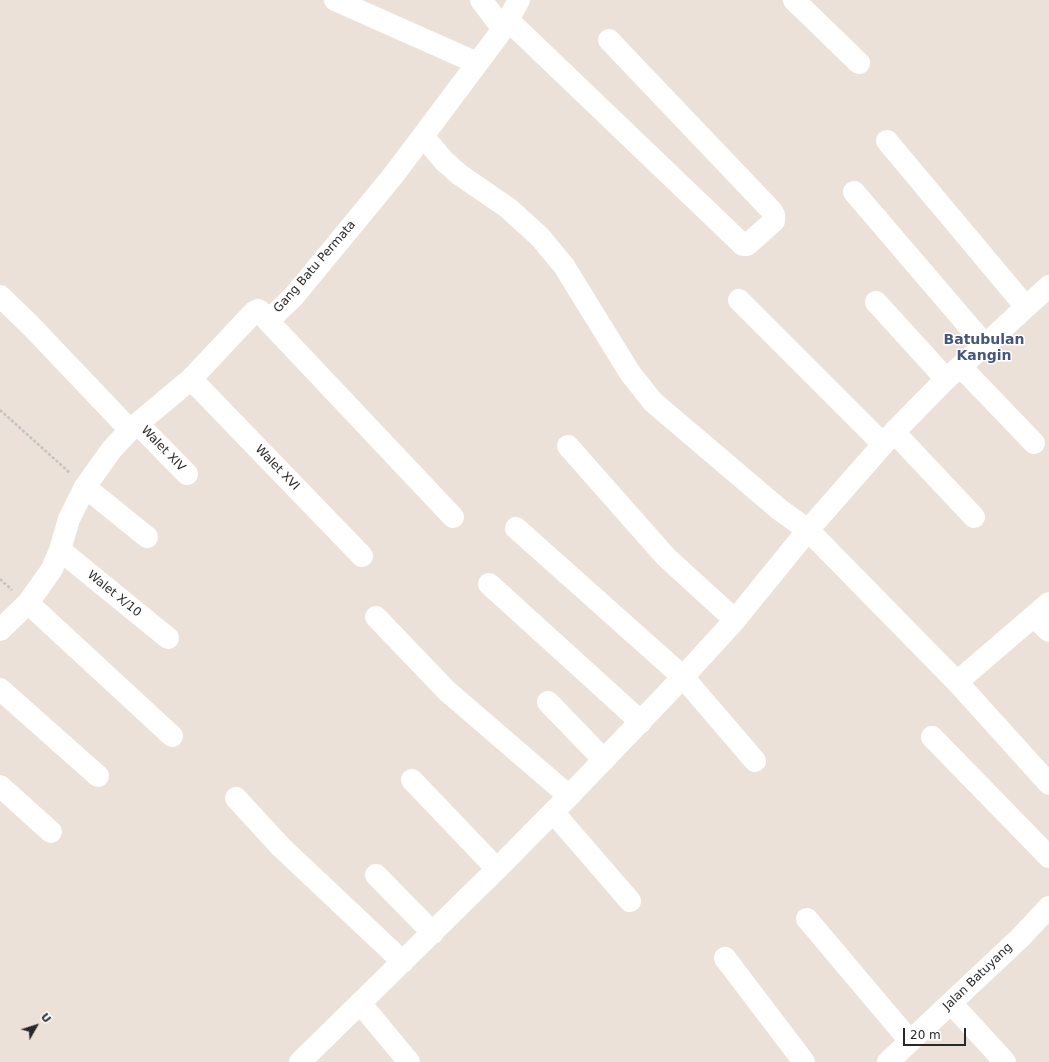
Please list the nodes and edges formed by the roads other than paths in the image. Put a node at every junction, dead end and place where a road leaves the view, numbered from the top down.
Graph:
1 (335, 0) edge
2 (481, 0) edge
3 (518, 0) edge
4 (794, 0) edge
5 (506, 25) junction
6 (609, 40) dead end
7 (859, 62) dead end
8 (478, 63) junction
9 (423, 136) junction
10 (887, 141) dead end
11 (854, 192) dead end
12 (1049, 288) edge
13 (0, 296) edge
14 (739, 300) dead end
15 (876, 302) dead end
16 (1026, 307) junction
17 (268, 321) junction
18 (985, 346) junction
19 (954, 373) junction
20 (191, 379) junction
21 (134, 427) junction
22 (889, 438) junction
23 (1034, 443) dead end
24 (568, 446) dead end
25 (187, 474) dead end
26 (85, 487) junction
27 (453, 517) dead end
28 (974, 517) dead end
29 (516, 528) dead end
30 (808, 530) junction
31 (147, 537) dead end
32 (60, 550) junction
33 (362, 556) dead end
34 (489, 584) dead end
35 (28, 603) junction
36 (376, 617) dead end
37 (1044, 617) edge
38 (736, 620) junction
39 (0, 628) edge
40 (168, 638) dead end
41 (682, 678) junction
42 (957, 682) junction
43 (0, 689) edge
44 (548, 702) dead end
45 (641, 722) junction
46 (172, 736) dead end
47 (932, 737) dead end
48 (604, 760) junction
49 (755, 761) dead end
50 (98, 776) dead end
51 (412, 780) dead end
52 (1049, 784) edge
53 (0, 786) edge
54 (569, 796) junction
55 (236, 798) dead end
56 (553, 812) junction
57 (51, 832) dead end
58 (1049, 858) edge
59 (496, 870) junction
60 (376, 875) dead end
61 (630, 901) dead end
62 (1049, 907) edge
63 (807, 918) dead end
64 (432, 933) junction
65 (725, 958) dead end
66 (402, 962) junction
67 (360, 1003) junction
68 (951, 1003) junction
69 (910, 1041) junction
70 (300, 1062) edge
71 (409, 1062) edge
72 (804, 1062) edge
73 (888, 1062) edge
74 (1005, 1062) edge

1 - 8 street
2 - 5 street
3 - 5 street, Gang Batu Permata
4 - 7 street
5 - 6 street
5 - 8 street, Gang Batu Permata
8 - 9 street, Gang Batu Permata
9 - 17 street, Gang Batu Permata
9 - 30 street
10 - 16 street
11 - 18 street
12 - 16 street
13 - 21 street, Walet XIV
14 - 22 street
15 - 19 street
16 - 18 street
17 - 20 street, Gang Batu Permata
17 - 27 street
18 - 19 street
19 - 22 street
19 - 23 street
20 - 21 street, Gang Batu Permata
20 - 33 street, Walet XVI
21 - 25 street, Walet XIV
21 - 26 street, Gang Batu Permata
22 - 28 street
22 - 30 street
24 - 38 street
26 - 31 street
26 - 32 street, Gang Batu Permata
29 - 41 street
30 - 38 street
30 - 42 street
32 - 35 street, Gang Batu Permata
32 - 40 street, Walet X/10
34 - 45 street
35 - 39 street, Gang Batu Permata
35 - 46 street
36 - 54 street
37 - 42 street
38 - 41 street
41 - 45 street
41 - 49 street
42 - 52 street
43 - 50 street
44 - 48 street
45 - 48 street
47 - 58 street
48 - 54 street
51 - 59 street
53 - 57 street
54 - 56 street
55 - 66 street
56 - 59 street
56 - 61 street
59 - 64 street
60 - 64 street
62 - 68 street, Jalan Batuyang
63 - 69 street
64 - 66 street
65 - 72 street
66 - 67 street
67 - 70 street
67 - 71 street
68 - 69 street, Jalan Batuyang
68 - 74 street
69 - 73 street, Jalan Batuyang

